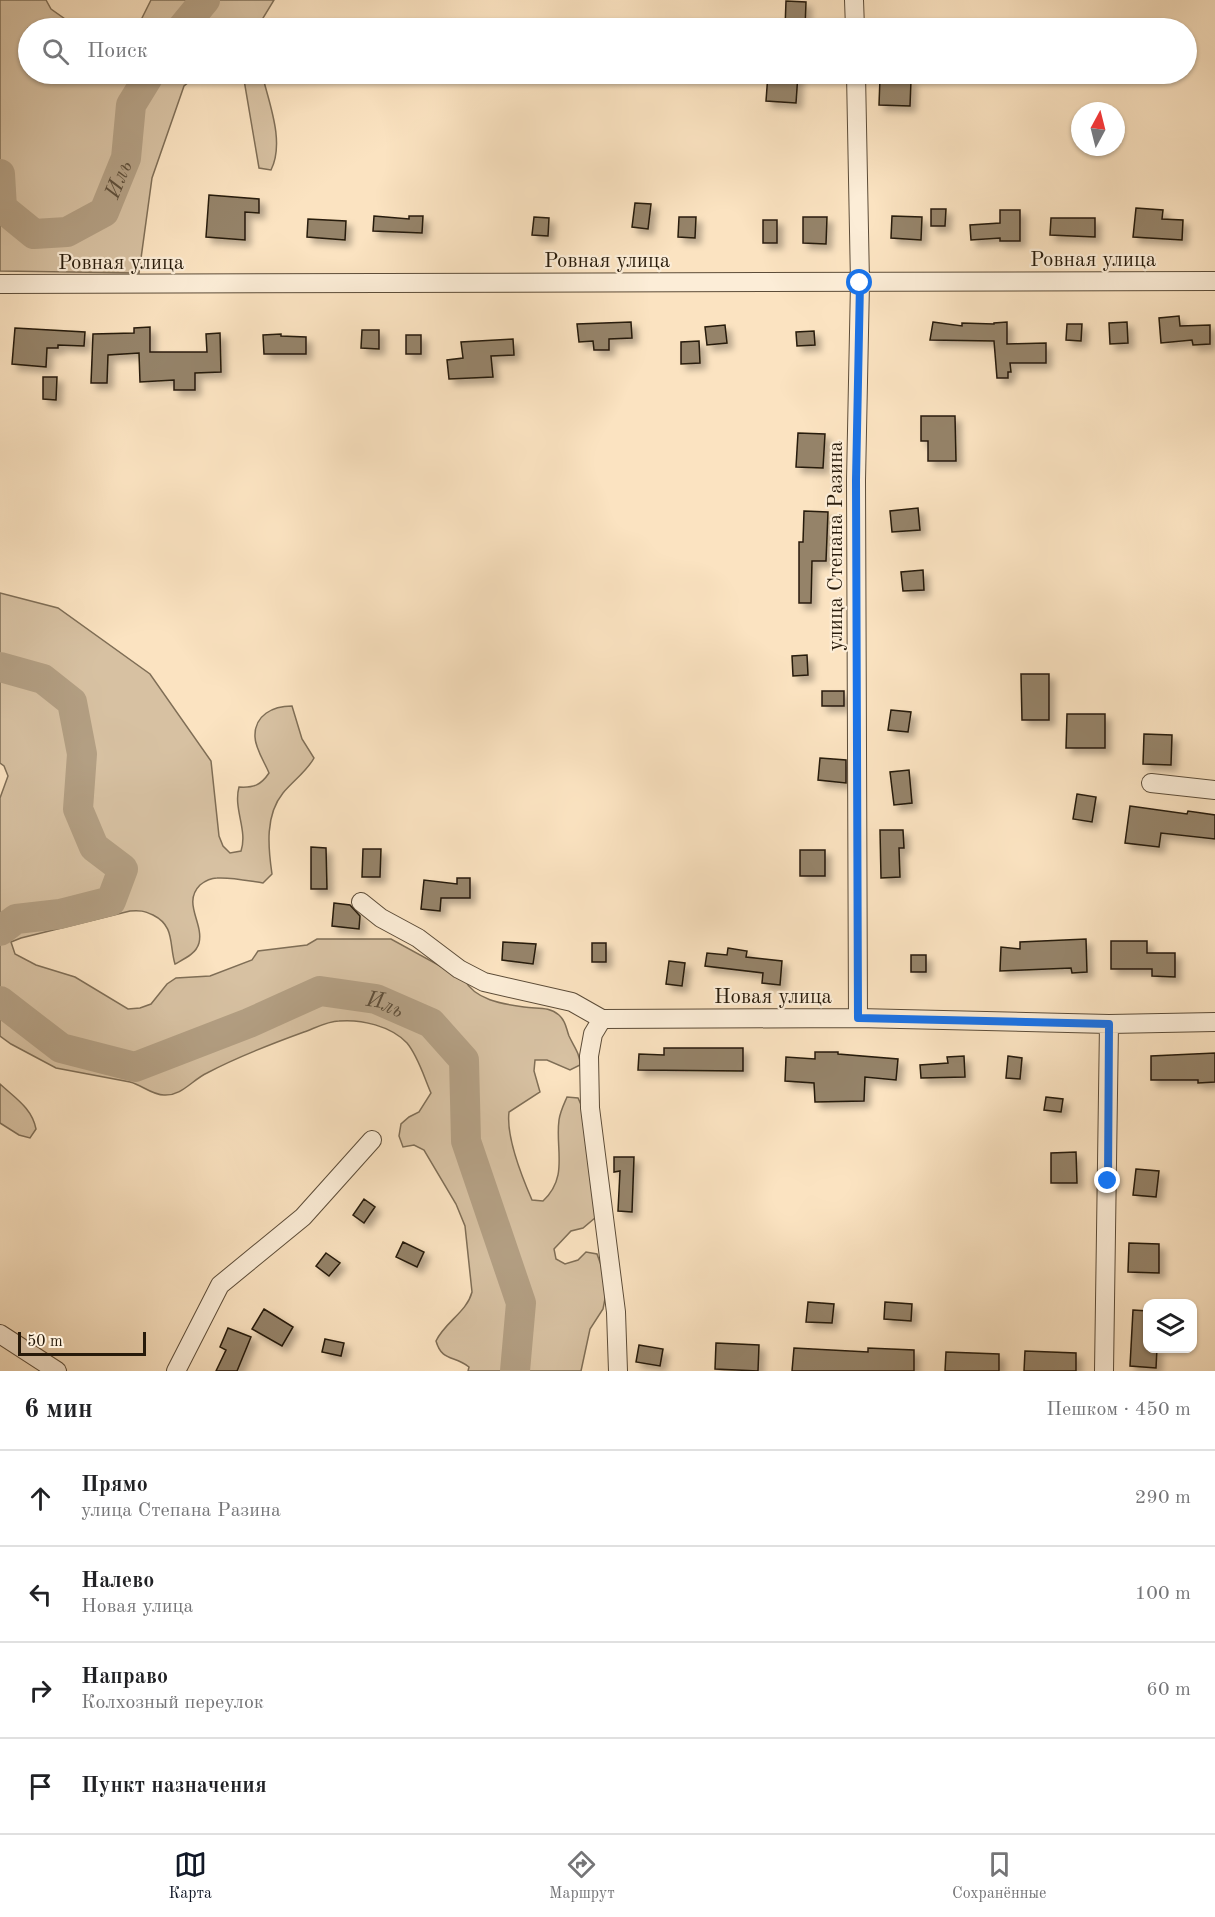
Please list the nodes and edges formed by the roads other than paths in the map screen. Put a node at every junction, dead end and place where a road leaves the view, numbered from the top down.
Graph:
1 (854, 0) edge
2 (855, 18) edge
3 (856, 84) edge
4 (1215, 281) edge
5 (860, 283) junction
6 (0, 285) edge
7 (1151, 783) dead end
8 (1215, 790) edge
9 (361, 902) dead end
10 (858, 1018) junction
11 (602, 1019) junction
12 (1215, 1022) edge
13 (1109, 1024) junction
14 (372, 1140) dead end
15 (0, 1334) edge
16 (57, 1371) edge
17 (176, 1371) edge
18 (618, 1371) edge
19 (1104, 1371) edge

1 - 2 street
3 - 5 street, улица Степана Разина
4 - 5 street, Ровная улица
5 - 6 street, Ровная улица
5 - 10 street, улица Степана Разина
7 - 8 street
9 - 11 street, Новая улица
10 - 11 street, Новая улица
10 - 13 street, Новая улица
11 - 18 street
12 - 13 street, Новая улица
13 - 19 street
14 - 17 street
15 - 16 street

